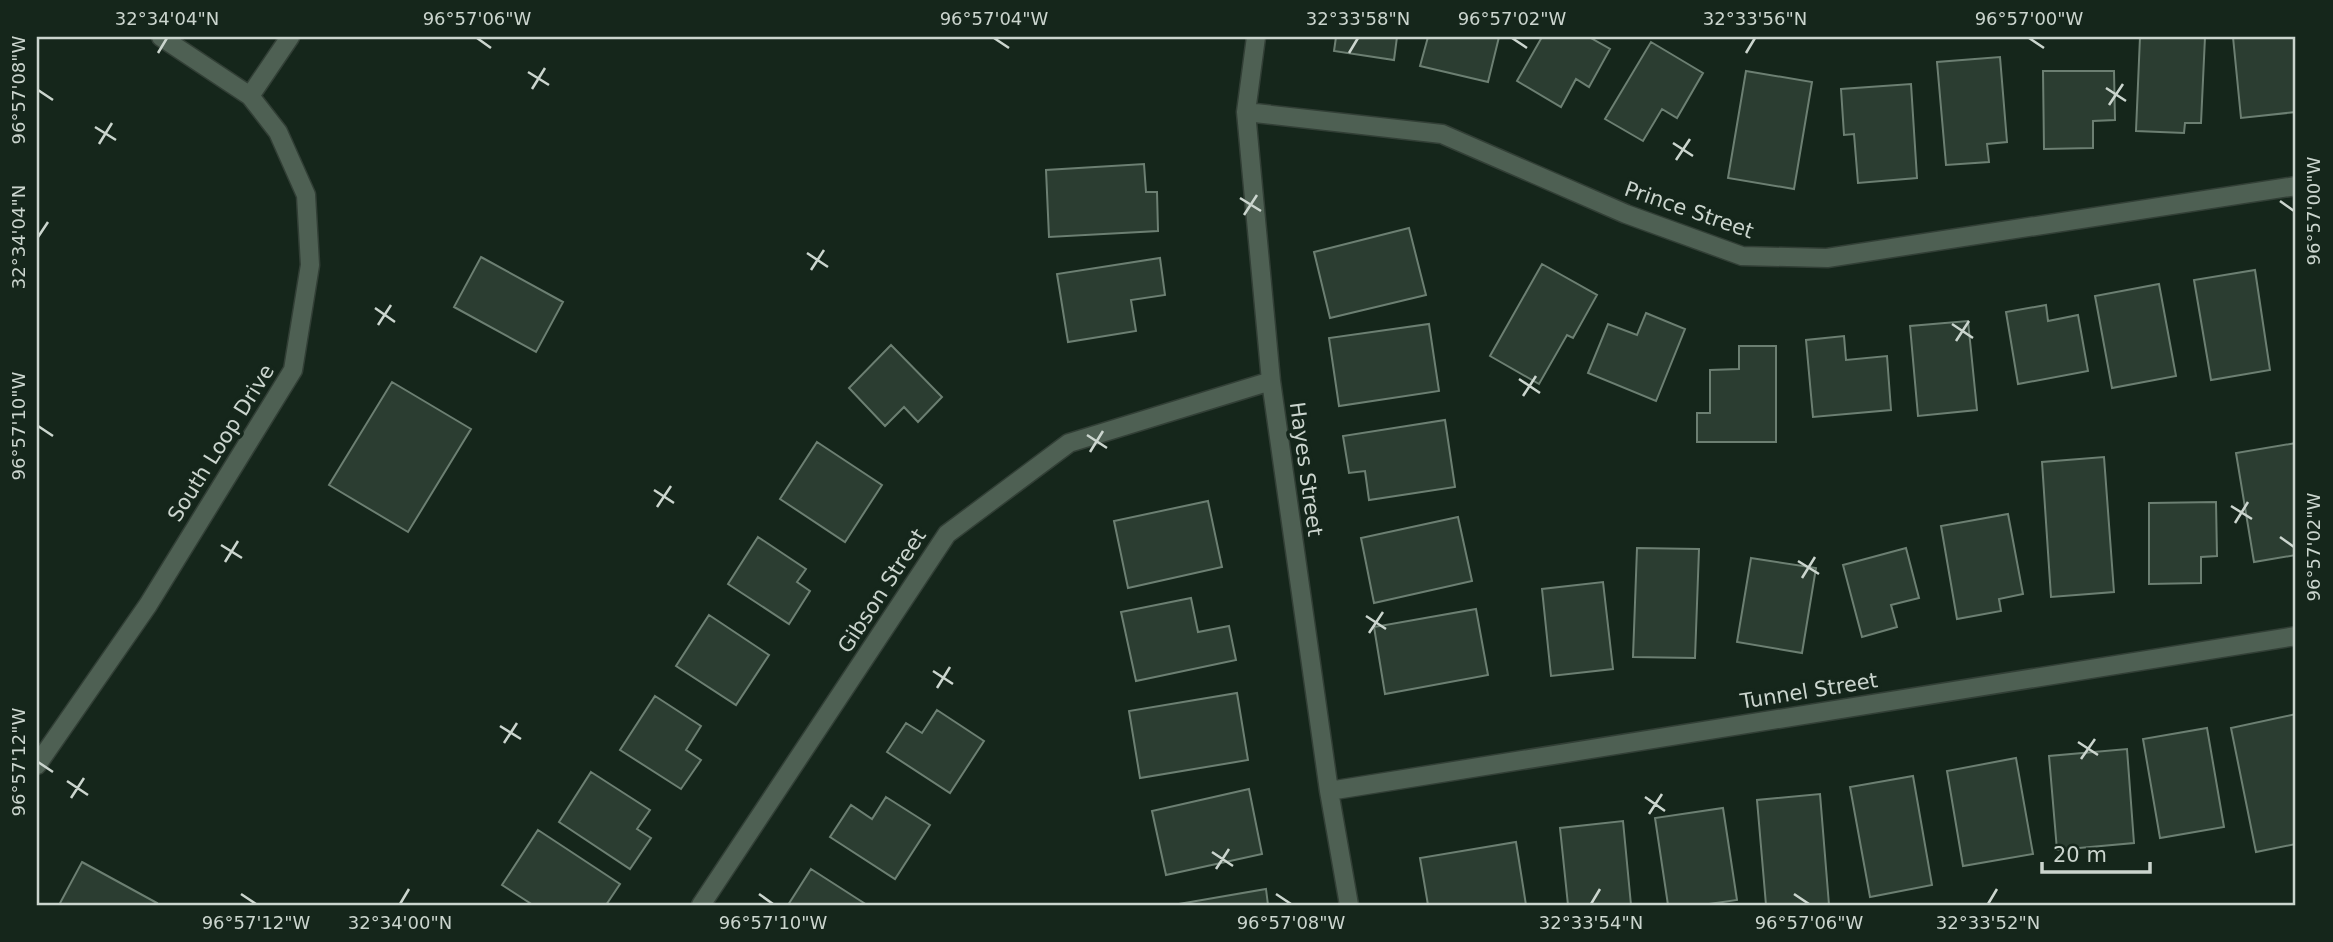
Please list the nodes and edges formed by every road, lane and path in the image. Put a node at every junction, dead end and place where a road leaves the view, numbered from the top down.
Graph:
1 (161, 37) edge
2 (290, 37) edge
3 (1256, 37) edge
4 (250, 96) junction
5 (1246, 112) junction
6 (2296, 186) edge
7 (1271, 381) junction
8 (2296, 636) edge
9 (37, 765) edge
10 (1329, 791) junction
11 (701, 905) edge
12 (1349, 905) edge

1 - 4 street, South Loop Drive
2 - 4 street
3 - 5 street, Hayes Street
4 - 9 street, South Loop Drive
5 - 6 street, Prince Street
5 - 7 street, Hayes Street
7 - 10 street, Hayes Street
7 - 11 street, Gibson Street
8 - 10 street, Tunnel Street
10 - 12 street, Hayes Street

